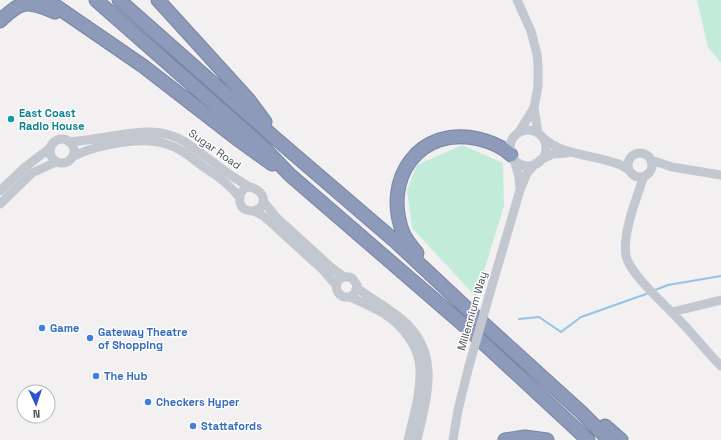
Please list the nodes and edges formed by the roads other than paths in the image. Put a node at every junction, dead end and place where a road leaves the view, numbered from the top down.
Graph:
1 (48, 0) edge
2 (96, 0) edge
3 (119, 0) edge
4 (158, 0) edge
5 (509, 0) edge
6 (518, 2) edge
7 (0, 21) edge
8 (86, 27) junction
9 (534, 108) junction
10 (520, 132) junction
11 (540, 135) junction
12 (275, 138) junction
13 (69, 142) junction
14 (50, 148) junction
15 (571, 153) junction
16 (513, 157) junction
17 (71, 158) junction
18 (630, 158) junction
19 (651, 160) junction
20 (56, 162) junction
21 (538, 162) junction
22 (615, 163) junction
23 (672, 167) junction
24 (640, 173) junction
25 (290, 175) junction
26 (721, 175) edge
27 (250, 188) junction
28 (520, 190) junction
29 (0, 191) edge
30 (240, 198) junction
31 (264, 201) junction
32 (0, 204) edge
33 (254, 211) junction
34 (344, 277) junction
35 (435, 279) junction
36 (336, 285) junction
37 (357, 288) junction
38 (350, 297) junction
39 (721, 300) edge
40 (672, 312) junction
41 (721, 366) edge
42 (581, 412) junction
43 (408, 440) edge
44 (417, 440) edge
45 (452, 440) edge
46 (505, 440) edge
47 (547, 440) edge
48 (588, 440) edge
49 (609, 440) edge
50 (621, 440) edge

1 - 8 highway
2 - 25 highway
3 - 12 highway
4 - 12 highway
5 - 6 street
6 - 9 street
7 - 8 highway
8 - 25 highway
9 - 10 street
9 - 11 street
10 - 11 street
10 - 16 street
11 - 15 street
11 - 21 street
12 - 35 highway
13 - 14 street
13 - 17 street
13 - 27 street, Sugar Road
14 - 20 street
14 - 29 street
15 - 21 street
15 - 22 street
16 - 21 street
16 - 28 street, Millennium Way
16 - 35 highway
17 - 20 street
17 - 30 street, Sugar Road
18 - 19 street
18 - 22 street
18 - 24 street
19 - 23 street
19 - 24 street
20 - 32 street
21 - 28 street, Millennium Way
22 - 24 street
23 - 24 street
23 - 26 street
24 - 40 street
25 - 48 highway
27 - 30 street
27 - 31 street
28 - 45 street, Millennium Way, bridge
30 - 33 street
31 - 33 street
31 - 34 street
33 - 36 street
34 - 36 street
34 - 37 street
35 - 42 highway
36 - 38 street
37 - 38 street
37 - 44 street
38 - 43 street
39 - 40 street
40 - 41 street
42 - 49 highway
42 - 50 highway
46 - 47 highway

